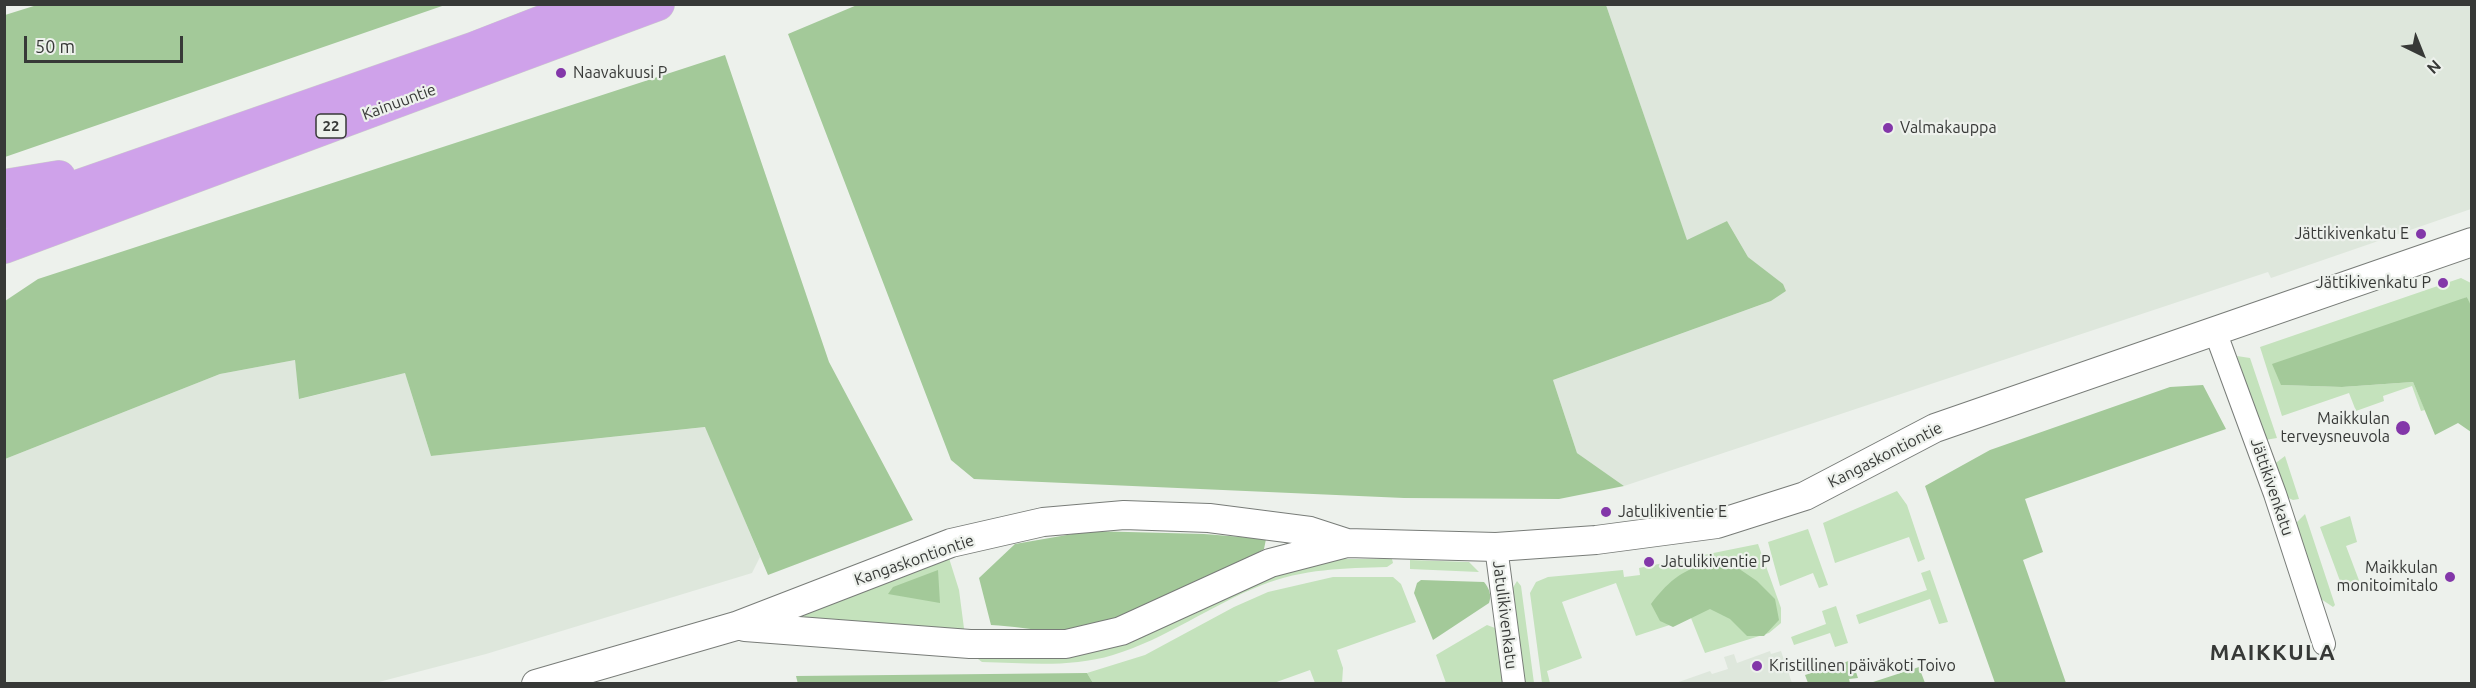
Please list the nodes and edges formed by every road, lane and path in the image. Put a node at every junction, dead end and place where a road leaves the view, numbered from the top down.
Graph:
1 (588, 4) edge
2 (658, 4) edge
3 (152, 176) junction
4 (4, 186) edge
5 (4, 212) edge
6 (2472, 242) edge
7 (4, 247) edge
8 (4, 271) edge
9 (2215, 331) junction
10 (1347, 543) junction
11 (1496, 547) junction
12 (736, 626) junction
13 (2324, 644) dead end
14 (536, 684) edge
15 (1514, 684) edge

1 - 3 highway, Kainuuntie / 22
2 - 3 highway, Kainuuntie / 22
3 - 4 highway
3 - 5 highway, Kainuuntie / 22
3 - 7 highway, Kainuuntie / 22
3 - 8 highway
6 - 9 street, Kangaskontiontie
9 - 11 street, Kangaskontiontie
9 - 13 street, Jättikivenkatu
10 - 11 street, Kangaskontiontie
10 - 12 street, Kangaskontiontie
10 - 12 street, Kangaskontiontie
11 - 15 street, Jatulikivenkatu
12 - 14 street, Kangaskontiontie

